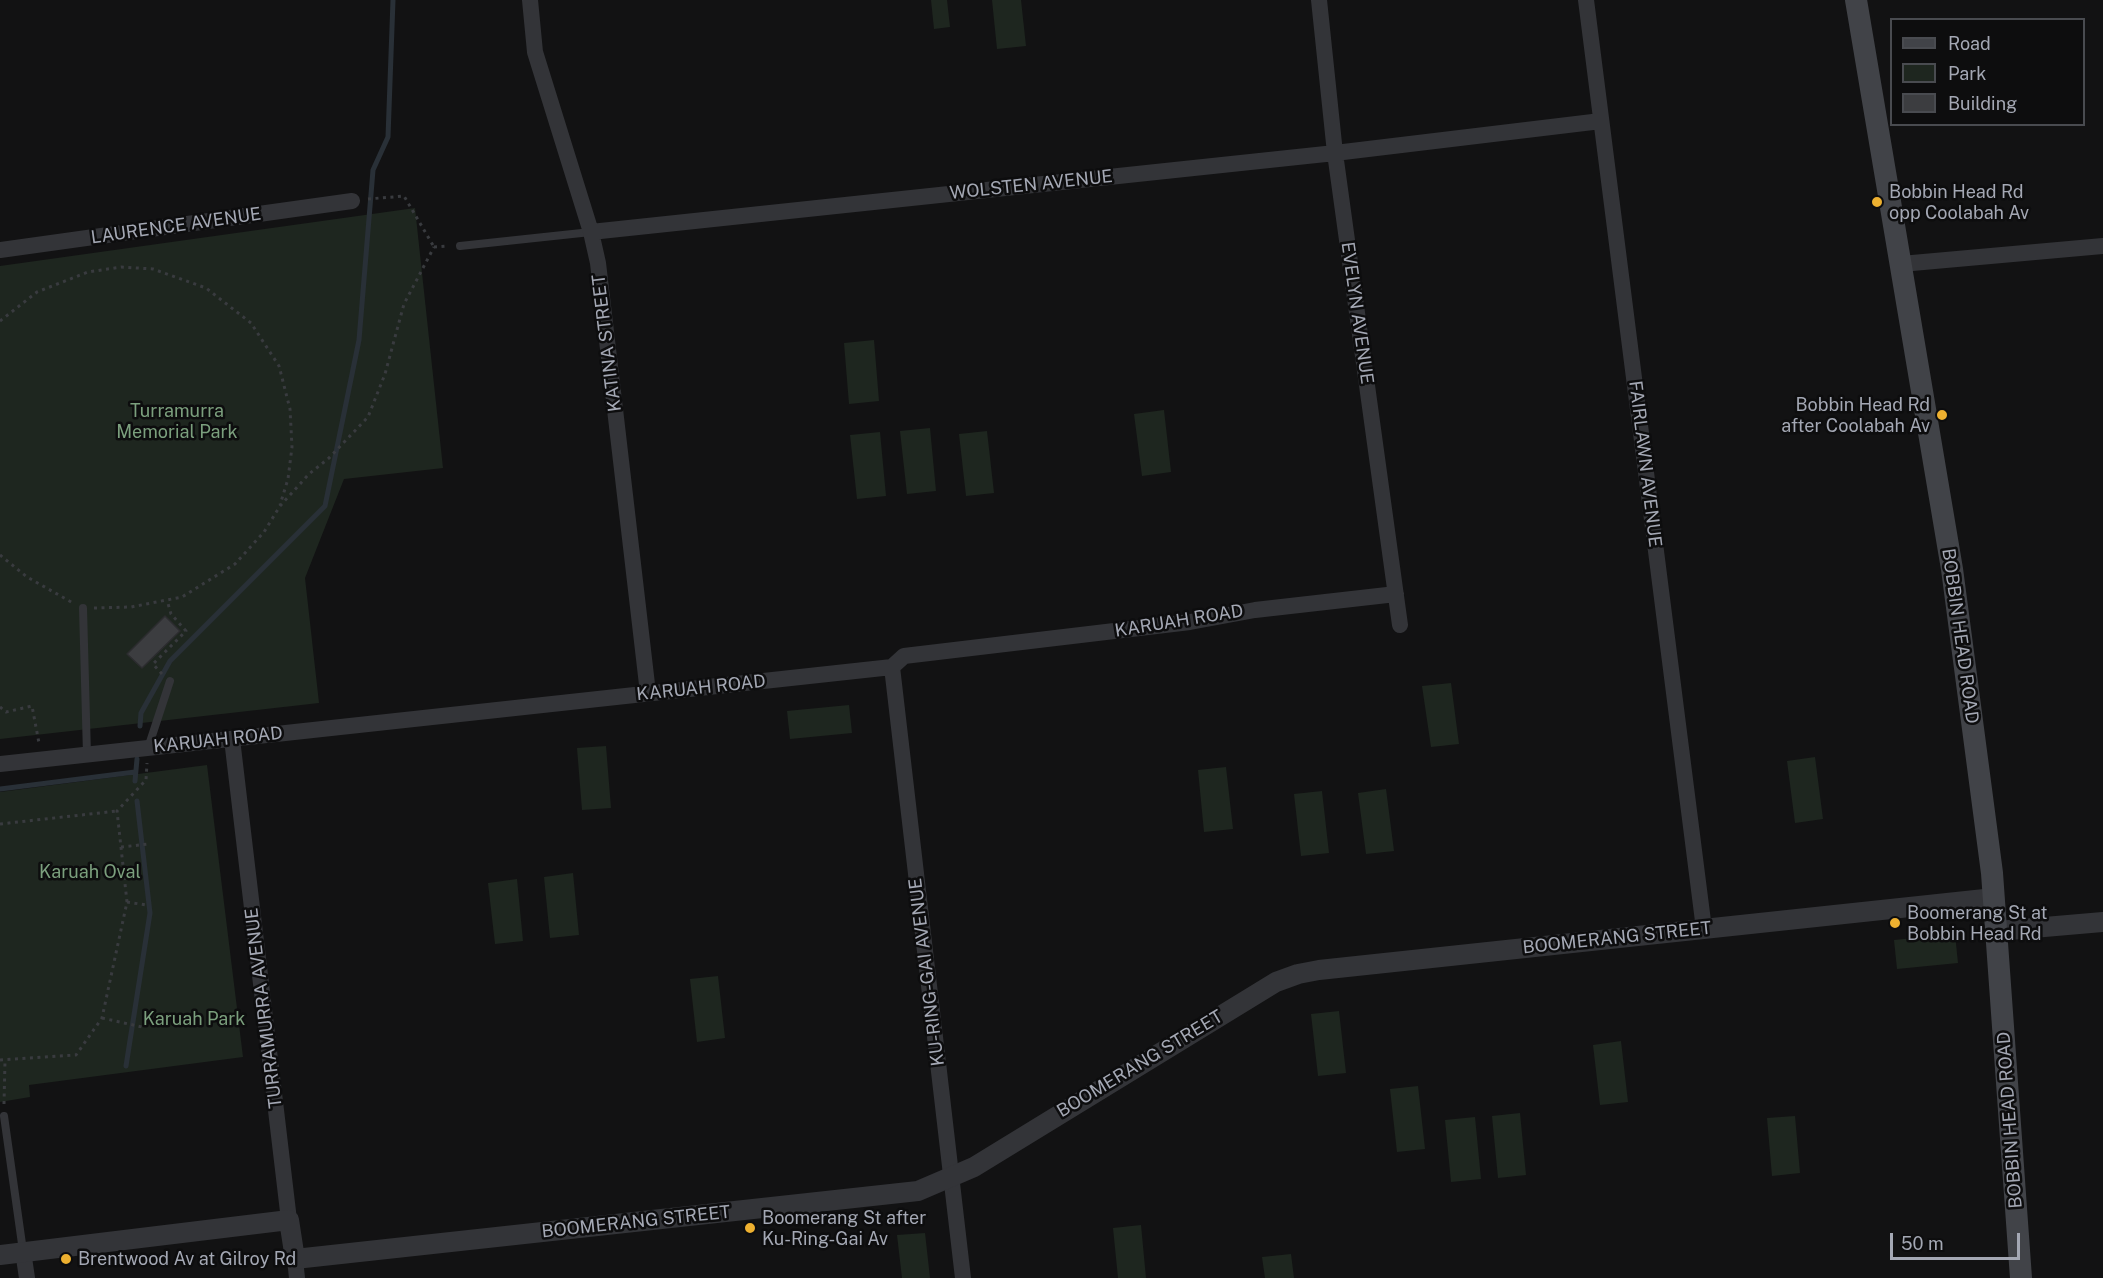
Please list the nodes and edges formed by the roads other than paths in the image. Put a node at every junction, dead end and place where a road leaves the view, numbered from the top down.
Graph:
1 (530, 0) edge
2 (1319, 0) edge
3 (1586, 0) edge
4 (1856, 0) edge
5 (1601, 121) junction
6 (1335, 153) junction
7 (358, 200) road end
8 (591, 232) junction
9 (460, 246) dead end
10 (2103, 246) edge
11 (0, 250) edge
12 (1900, 264) junction
13 (1396, 594) junction
14 (83, 608) road end
15 (1400, 625) dead end
16 (891, 667) junction
17 (170, 681) dead end
18 (648, 693) junction
19 (232, 739) junction
20 (148, 748) junction
21 (87, 755) junction
22 (0, 764) edge
23 (1994, 898) junction
24 (2103, 922) edge
25 (1704, 929) junction
26 (1998, 931) junction
27 (4, 1116) road end
28 (951, 1178) junction
29 (290, 1220) junction
30 (23, 1251) junction
31 (0, 1255) edge
32 (296, 1268) edge
33 (27, 1278) edge
34 (963, 1278) edge
35 (2021, 1278) edge

1 - 8 street, KATINA STREET
2 - 6 street, EVELYN AVENUE
3 - 5 street, FAIRLAWN AVENUE
4 - 12 main road, BOBBIN HEAD ROAD
5 - 6 street, WOLSTEN AVENUE
5 - 25 street, FAIRLAWN AVENUE
6 - 8 street, WOLSTEN AVENUE
6 - 13 street, EVELYN AVENUE
7 - 11 street, LAURENCE AVENUE
8 - 9 lane, WOLSTEN AVENUE
8 - 18 street, KATINA STREET
10 - 12 street
12 - 23 main road, BOBBIN HEAD ROAD
13 - 15 street, EVELYN AVENUE
13 - 16 street, KARUAH ROAD
14 - 21 lane
16 - 18 street, KARUAH ROAD
16 - 28 street, KU-RING-GAI AVENUE
17 - 20 lane
18 - 19 street, KARUAH ROAD
19 - 20 street, KARUAH ROAD
19 - 29 street, TURRAMURRA AVENUE
20 - 21 street, KARUAH ROAD
21 - 22 street, KARUAH ROAD
23 - 25 street, BOOMERANG STREET
23 - 26 main road, BOBBIN HEAD ROAD
24 - 26 street
25 - 28 street, BOOMERANG STREET
26 - 35 main road, BOBBIN HEAD ROAD
27 - 30 lane
28 - 32 street, BOOMERANG STREET
28 - 34 street, KU-RING-GAI AVENUE
29 - 30 street
29 - 32 street, TURRAMURRA AVENUE
30 - 31 street
30 - 33 street

